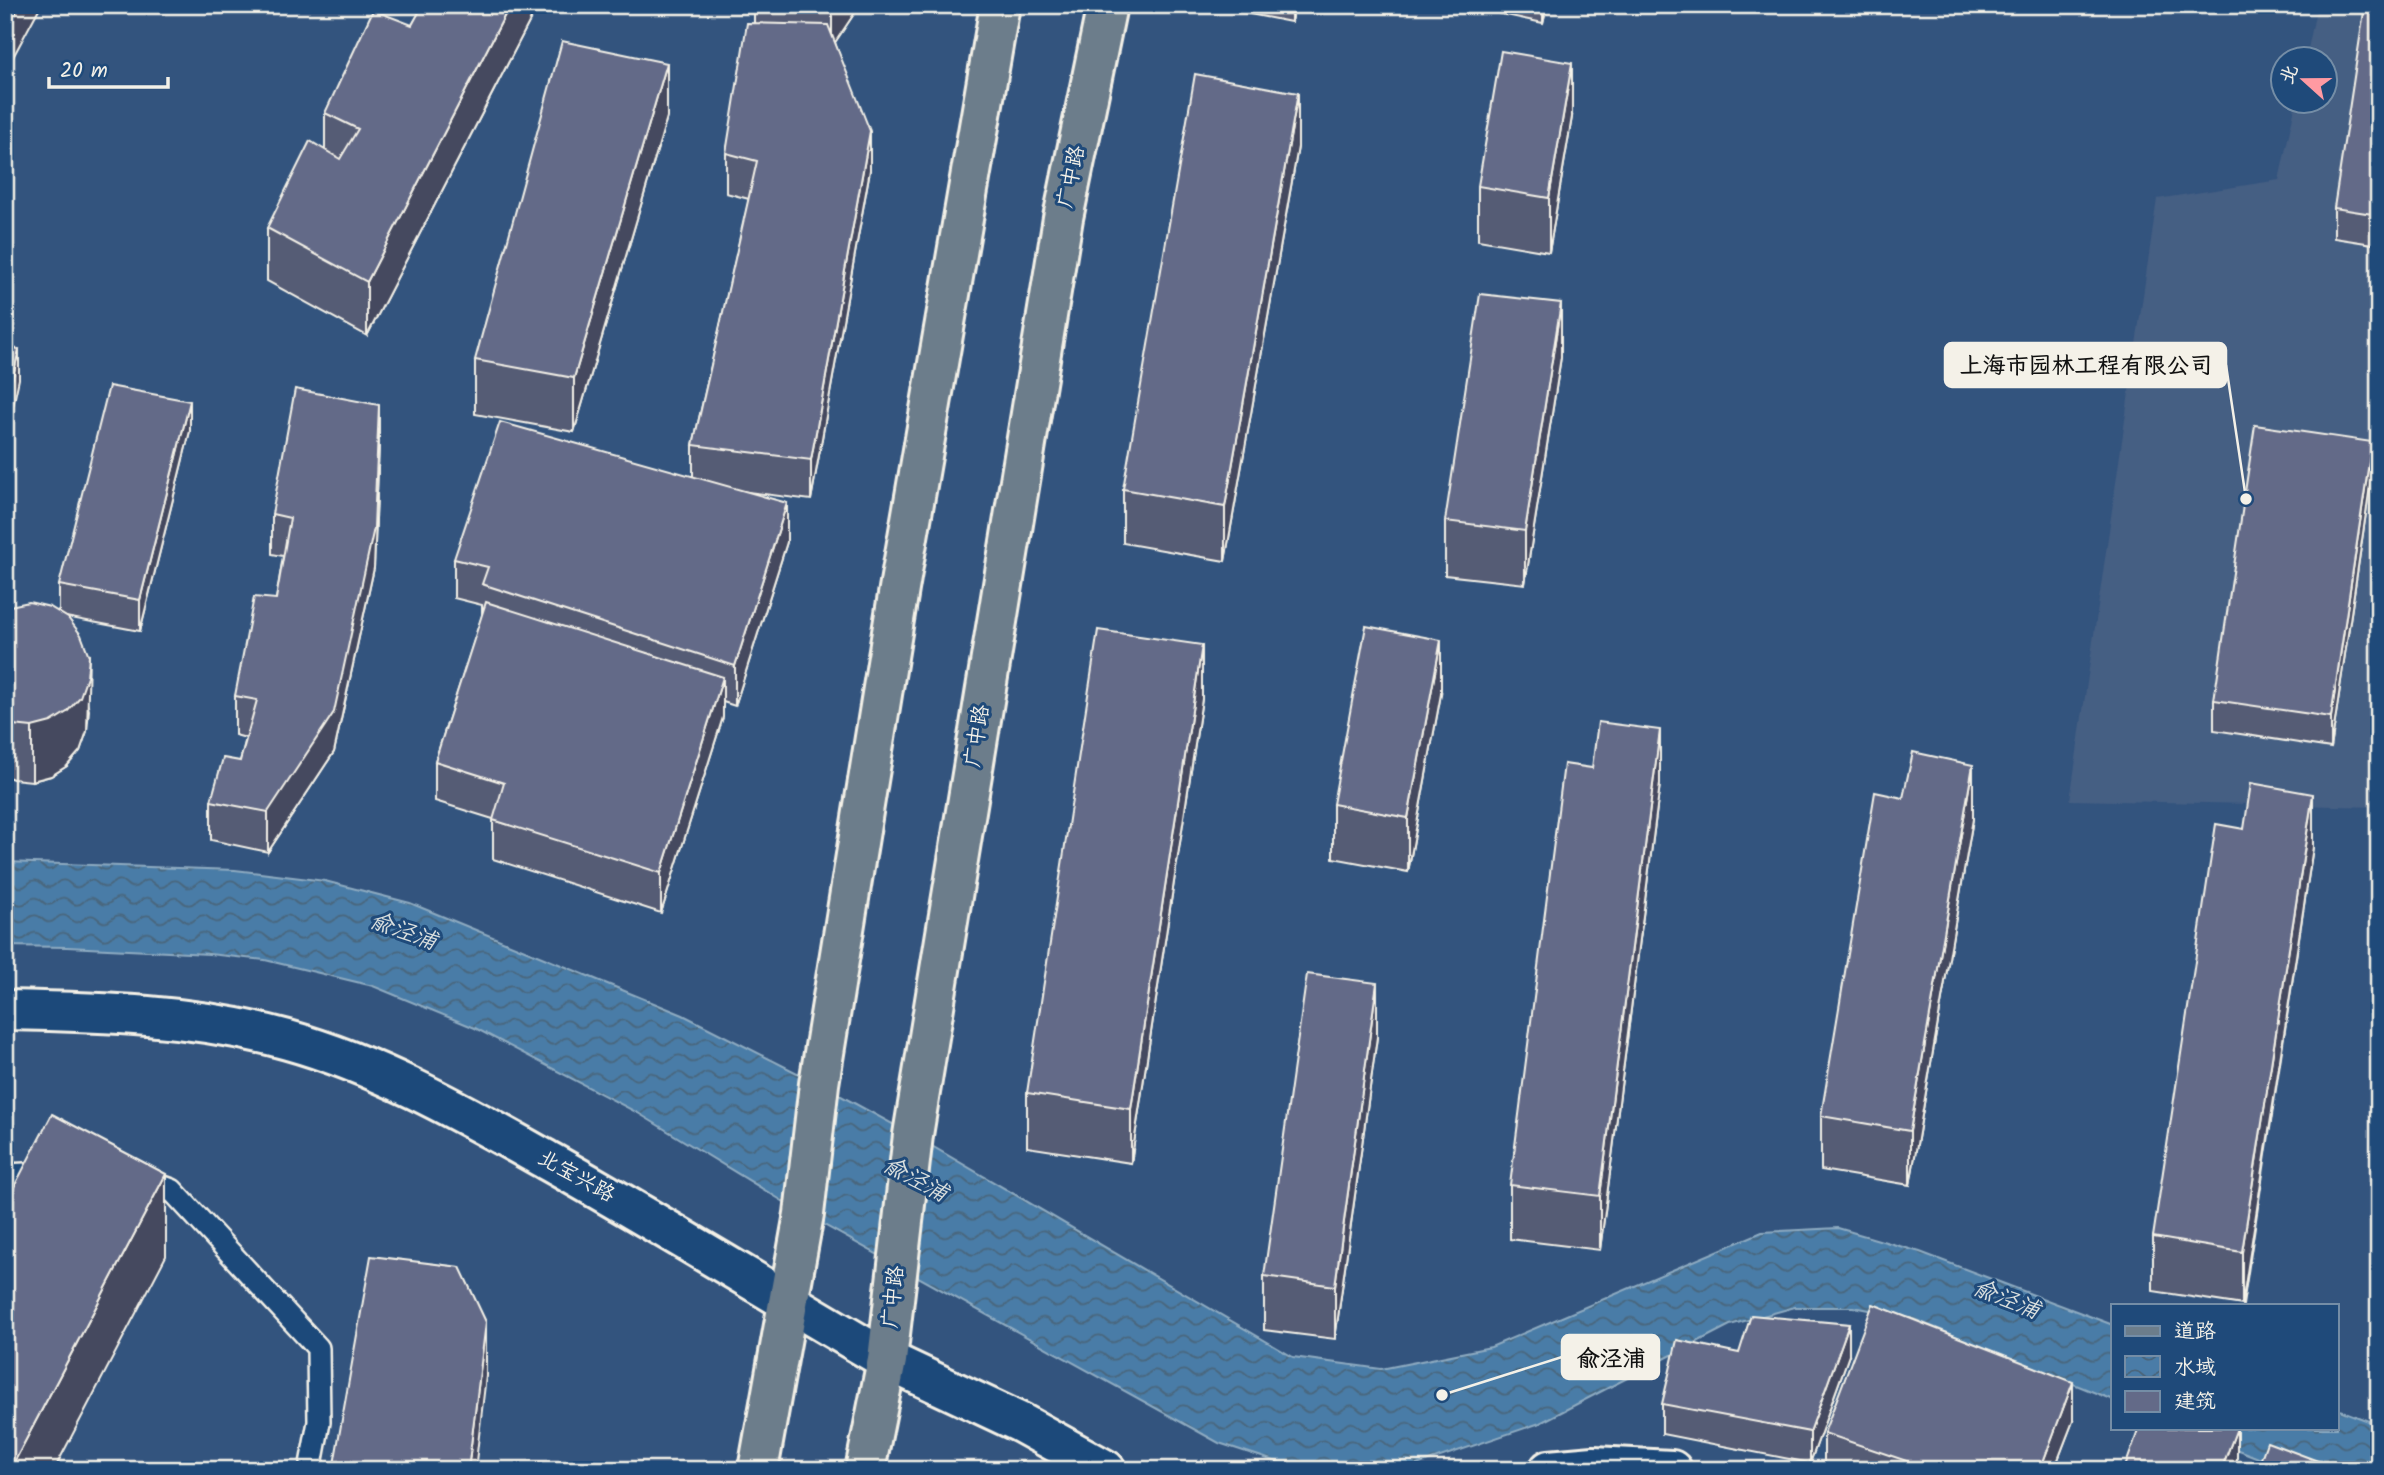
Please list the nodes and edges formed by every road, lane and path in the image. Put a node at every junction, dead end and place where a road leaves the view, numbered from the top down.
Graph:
1 (1000, 5) edge
2 (1107, 5) edge
3 (5, 1010) edge
4 (69, 1170) edge
5 (122, 1171) edge
6 (10, 1176) edge
7 (5, 1200) edge
8 (788, 1303) junction
9 (887, 1360) junction
10 (310, 1470) edge
11 (758, 1470) edge
12 (865, 1470) edge
13 (1106, 1470) edge
14 (1549, 1470) edge
15 (1672, 1470) edge

1 - 8 main road
2 - 9 main road, 广中路
3 - 8 street, 北宝兴路
4 - 6 lane
5 - 10 lane
6 - 7 lane
8 - 9 street, 北宝兴路
8 - 11 main road
9 - 12 main road, 广中路
9 - 13 street, 北宝兴路
14 - 15 street

